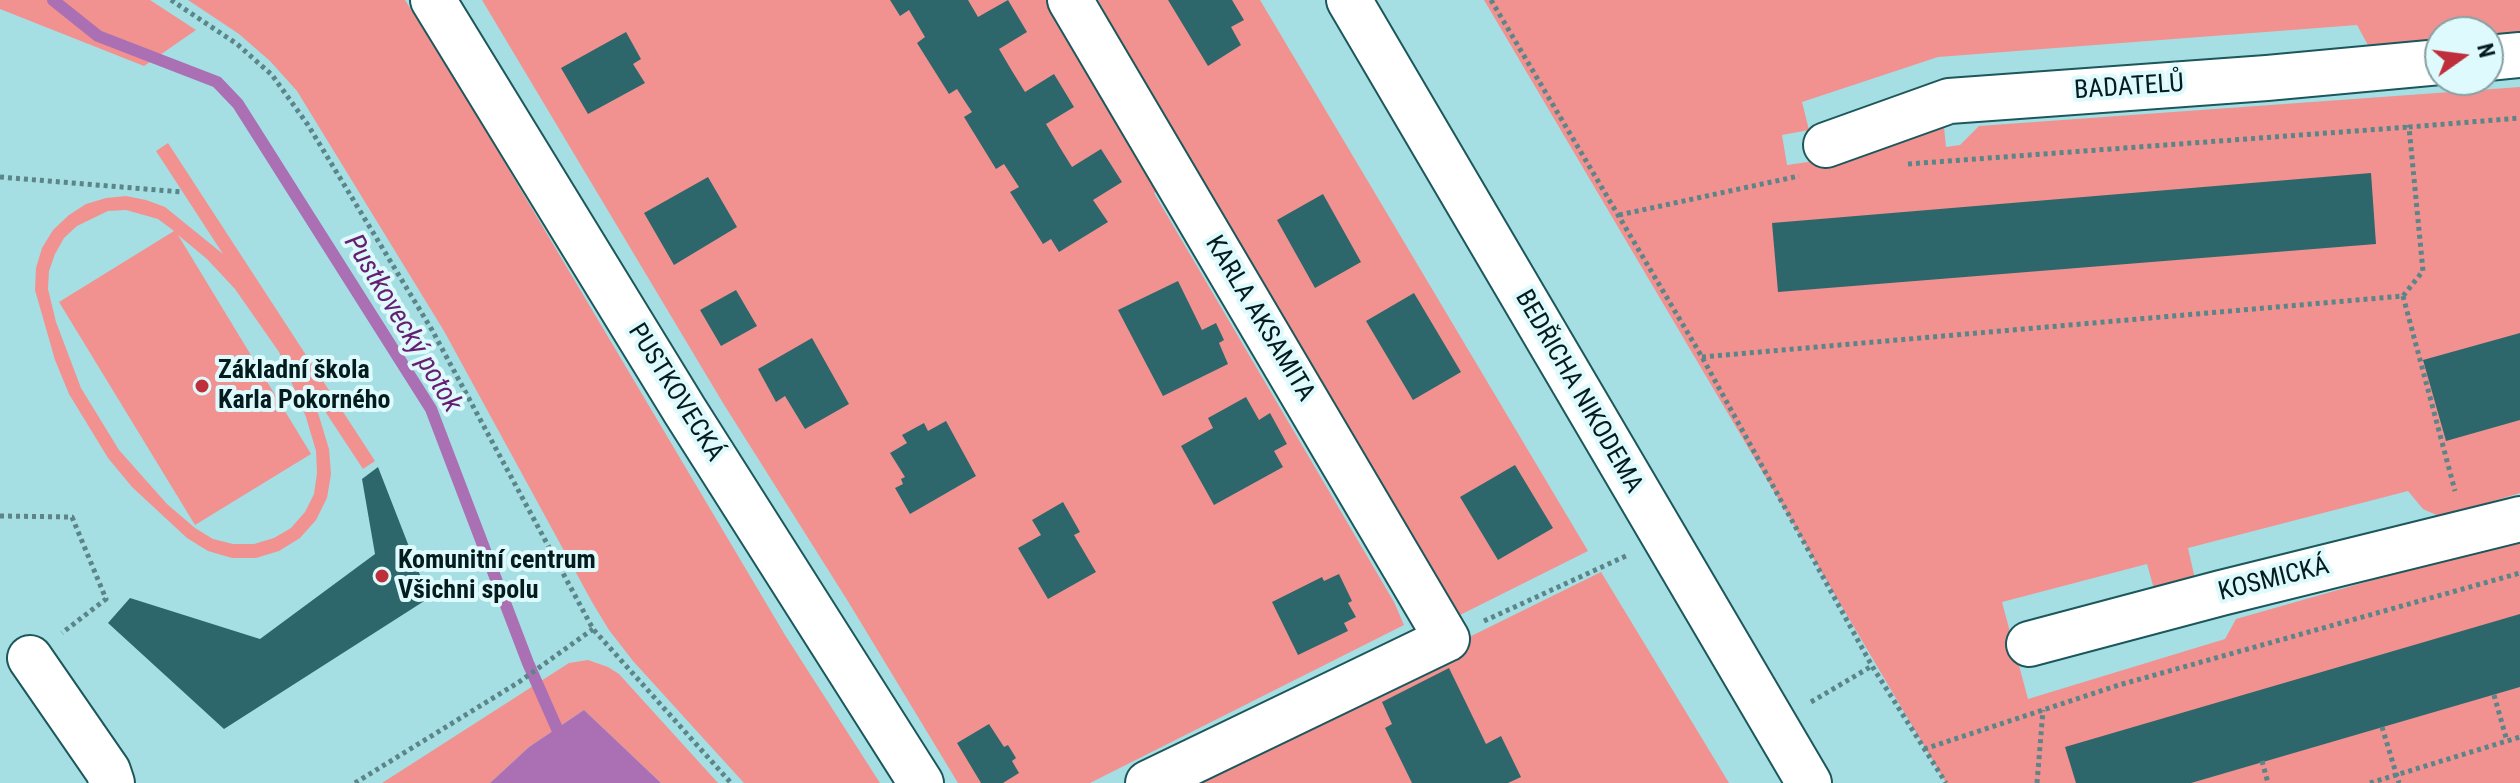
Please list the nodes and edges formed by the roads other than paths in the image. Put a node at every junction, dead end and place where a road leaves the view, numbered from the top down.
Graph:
1 (433, 0) edge
2 (1070, 0) edge
3 (1349, 0) edge
4 (2424, 63) edge
5 (1813, 160) road end
6 (2520, 519) edge
7 (2029, 644) dead end
8 (30, 658) road end
9 (112, 783) edge
10 (921, 783) edge
11 (1148, 783) edge
12 (1809, 783) edge

1 - 10 street, PUSTKOVECKÁ
2 - 11 street, KARLA AKSAMITA
3 - 12 street, BEDŘICHA NIKODEMA
4 - 5 street, BADATELŮ
6 - 7 street, KOSMICKÁ
8 - 9 street

